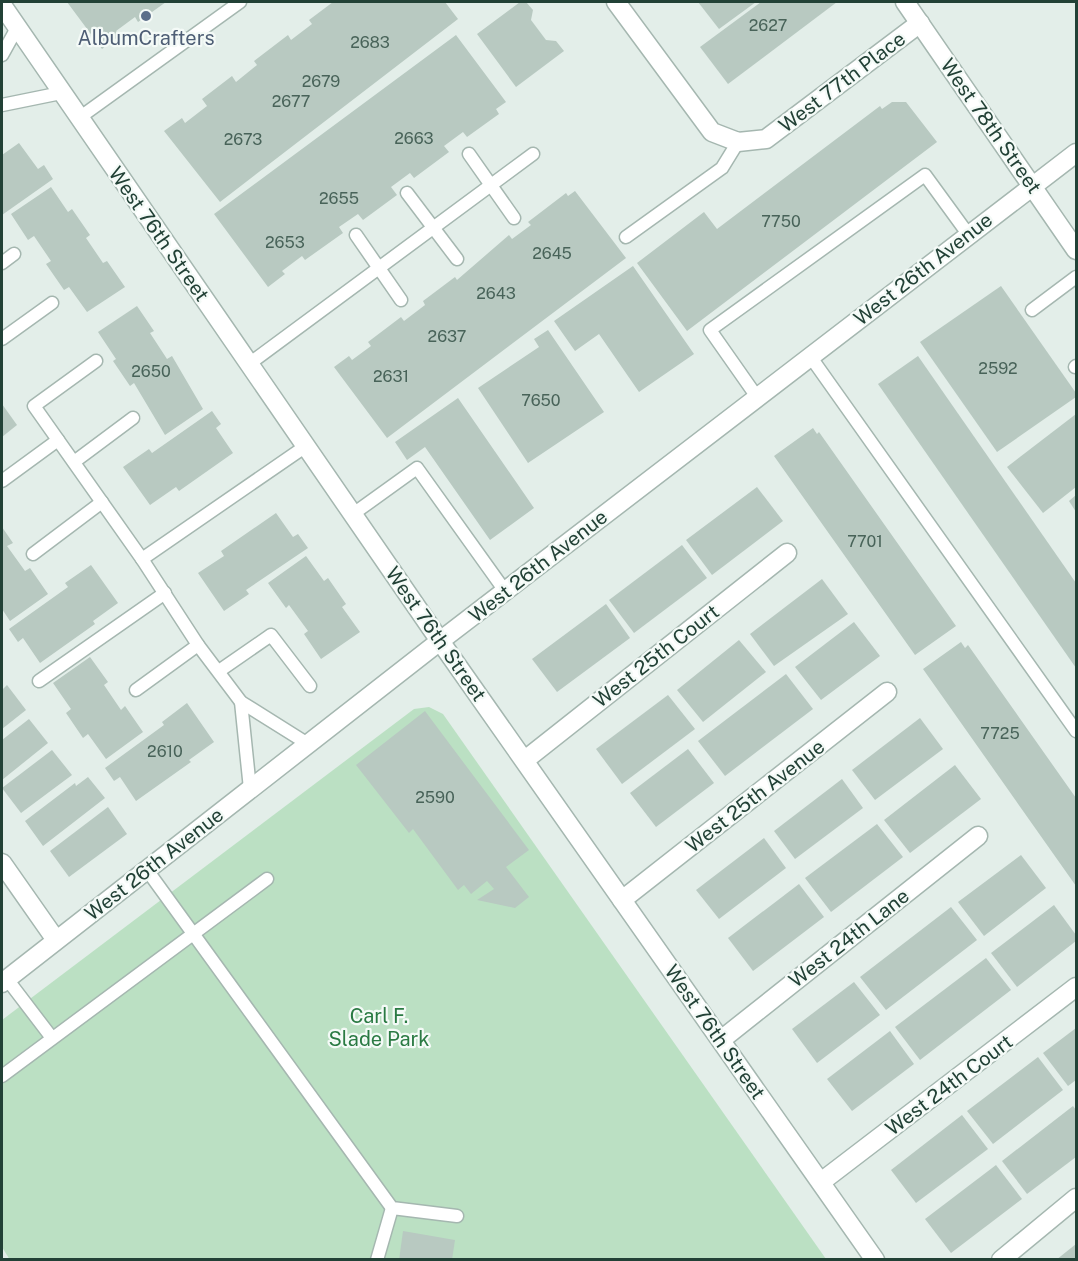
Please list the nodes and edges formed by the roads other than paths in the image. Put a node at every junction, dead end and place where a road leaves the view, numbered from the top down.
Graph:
1 (240, 2) edge
2 (616, 2) edge
3 (905, 2) edge
4 (2, 5) edge
5 (920, 23) junction
6 (17, 28) junction
7 (2, 55) edge
8 (61, 93) junction
9 (2, 105) edge
10 (79, 118) junction
11 (738, 142) junction
12 (1077, 153) edge
13 (470, 154) dead end
14 (533, 154) dead end
15 (491, 185) junction
16 (1032, 185) junction
17 (407, 193) dead end
18 (514, 218) dead end
19 (433, 227) junction
20 (968, 234) junction
21 (356, 235) dead end
22 (626, 237) dead end
23 (1077, 250) edge
24 (14, 254) dead end
25 (457, 259) dead end
26 (2, 263) edge
27 (379, 267) junction
28 (1077, 278) edge
29 (401, 300) dead end
30 (52, 303) dead end
31 (1032, 310) dead end
32 (2, 339) edge
33 (810, 356) junction
34 (96, 361) dead end
35 (249, 363) junction
36 (757, 397) junction
37 (133, 418) dead end
38 (58, 440) junction
39 (306, 446) junction
40 (74, 462) junction
41 (2, 481) edge
42 (102, 502) junction
43 (353, 514) junction
44 (787, 553) dead end
45 (33, 554) dead end
46 (142, 559) junction
47 (505, 591) junction
48 (165, 593) junction
49 (440, 641) junction
50 (198, 645) junction
51 (219, 671) junction
52 (39, 681) dead end
53 (310, 686) dead end
54 (136, 690) dead end
55 (887, 692) dead end
56 (241, 702) junction
57 (1077, 731) edge
58 (308, 744) junction
59 (525, 760) junction
60 (250, 789) junction
61 (978, 836) dead end
62 (2, 863) edge
63 (147, 870) junction
64 (267, 879) dead end
65 (622, 900) junction
66 (192, 932) junction
67 (56, 940) junction
68 (4, 981) edge
69 (1077, 987) edge
70 (52, 1038) junction
71 (721, 1040) junction
72 (2, 1076) edge
73 (821, 1182) junction
74 (1077, 1198) edge
75 (392, 1208) junction
76 (458, 1216) dead end
77 (377, 1260) edge
78 (875, 1260) edge
79 (1001, 1260) edge

1 - 10 lane
2 - 11 street
3 - 5 street, West 78th Street
4 - 6 street, West 76th Street
5 - 11 street, West 77th Place
5 - 16 street, West 78th Street
6 - 7 lane
6 - 8 street, West 76th Street
8 - 9 lane
8 - 10 street, West 76th Street
10 - 35 street, West 76th Street
11 - 22 lane
12 - 16 street, West 26th Avenue
13 - 15 lane
14 - 15 lane
15 - 18 lane
15 - 19 lane
16 - 20 street, West 26th Avenue
16 - 23 street, West 78th Street
17 - 19 lane
19 - 25 lane
19 - 27 lane
20 - 33 street, West 26th Avenue
20 - 36 lane
21 - 27 lane
24 - 26 lane
27 - 29 lane
27 - 35 lane
28 - 31 lane
30 - 32 lane
33 - 36 street, West 26th Avenue
33 - 57 lane
34 - 38 lane
35 - 39 street, West 76th Street
36 - 47 street, West 26th Avenue
37 - 40 lane
38 - 40 lane
38 - 41 lane
39 - 43 street, West 76th Street
39 - 46 lane
40 - 42 lane
42 - 45 lane
42 - 46 lane
43 - 47 lane
43 - 49 street, West 76th Street
44 - 59 street, West 25th Court
46 - 48 lane
47 - 49 street, West 26th Avenue
48 - 50 lane
48 - 52 lane
49 - 58 street, West 26th Avenue
49 - 59 street, West 76th Street
50 - 51 lane
50 - 54 lane
51 - 53 lane
51 - 56 lane
55 - 65 street, West 25th Avenue
56 - 58 lane
56 - 60 lane
58 - 60 street, West 26th Avenue
59 - 65 street, West 76th Street
60 - 63 street, West 26th Avenue
61 - 71 street, West 24th Lane
62 - 67 street
63 - 66 lane
63 - 67 street, West 26th Avenue
64 - 66 lane
65 - 71 street, West 76th Street
66 - 70 lane
66 - 75 lane
67 - 68 street, West 26th Avenue
68 - 70 lane
69 - 73 street, West 24th Court
70 - 72 lane
71 - 73 street, West 76th Street
73 - 78 street, West 76th Street
74 - 79 street
75 - 76 lane
75 - 77 lane

